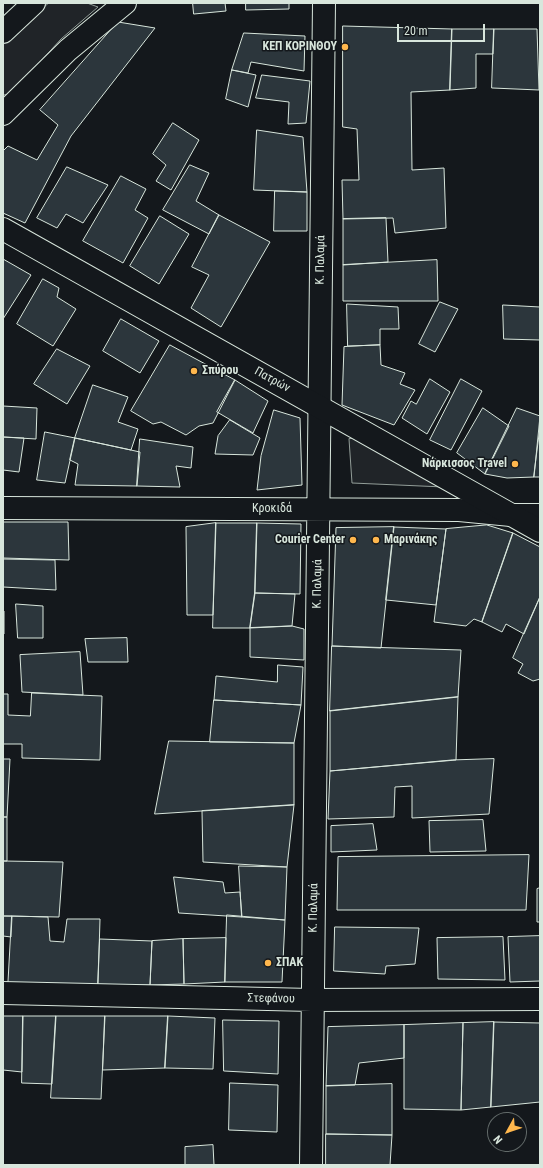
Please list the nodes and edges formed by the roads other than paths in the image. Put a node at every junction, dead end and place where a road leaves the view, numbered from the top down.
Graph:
1 (34, 3) edge
2 (324, 3) edge
3 (116, 6) edge
4 (3, 32) edge
5 (3, 114) edge
6 (3, 229) edge
7 (321, 408) junction
8 (3, 508) edge
9 (319, 509) junction
10 (511, 515) junction
11 (540, 515) edge
12 (540, 531) edge
13 (3, 993) edge
14 (540, 999) edge
15 (312, 1000) junction
16 (311, 1165) edge

1 - 4 street
2 - 7 street, Κ. Παλαμά
3 - 5 street
6 - 7 street, Πατρών
7 - 9 street, Κ. Παλαμά
7 - 10 street, Πατρών
8 - 9 street, Κροκιδά
9 - 10 street, Κροκιδά
9 - 15 street, Κ. Παλαμά
10 - 11 street, Κροκιδά
10 - 12 street, Πατρών
13 - 15 street, Στεφάνου
14 - 15 street, Στεφάνου
15 - 16 street, Κ. Παλαμά

